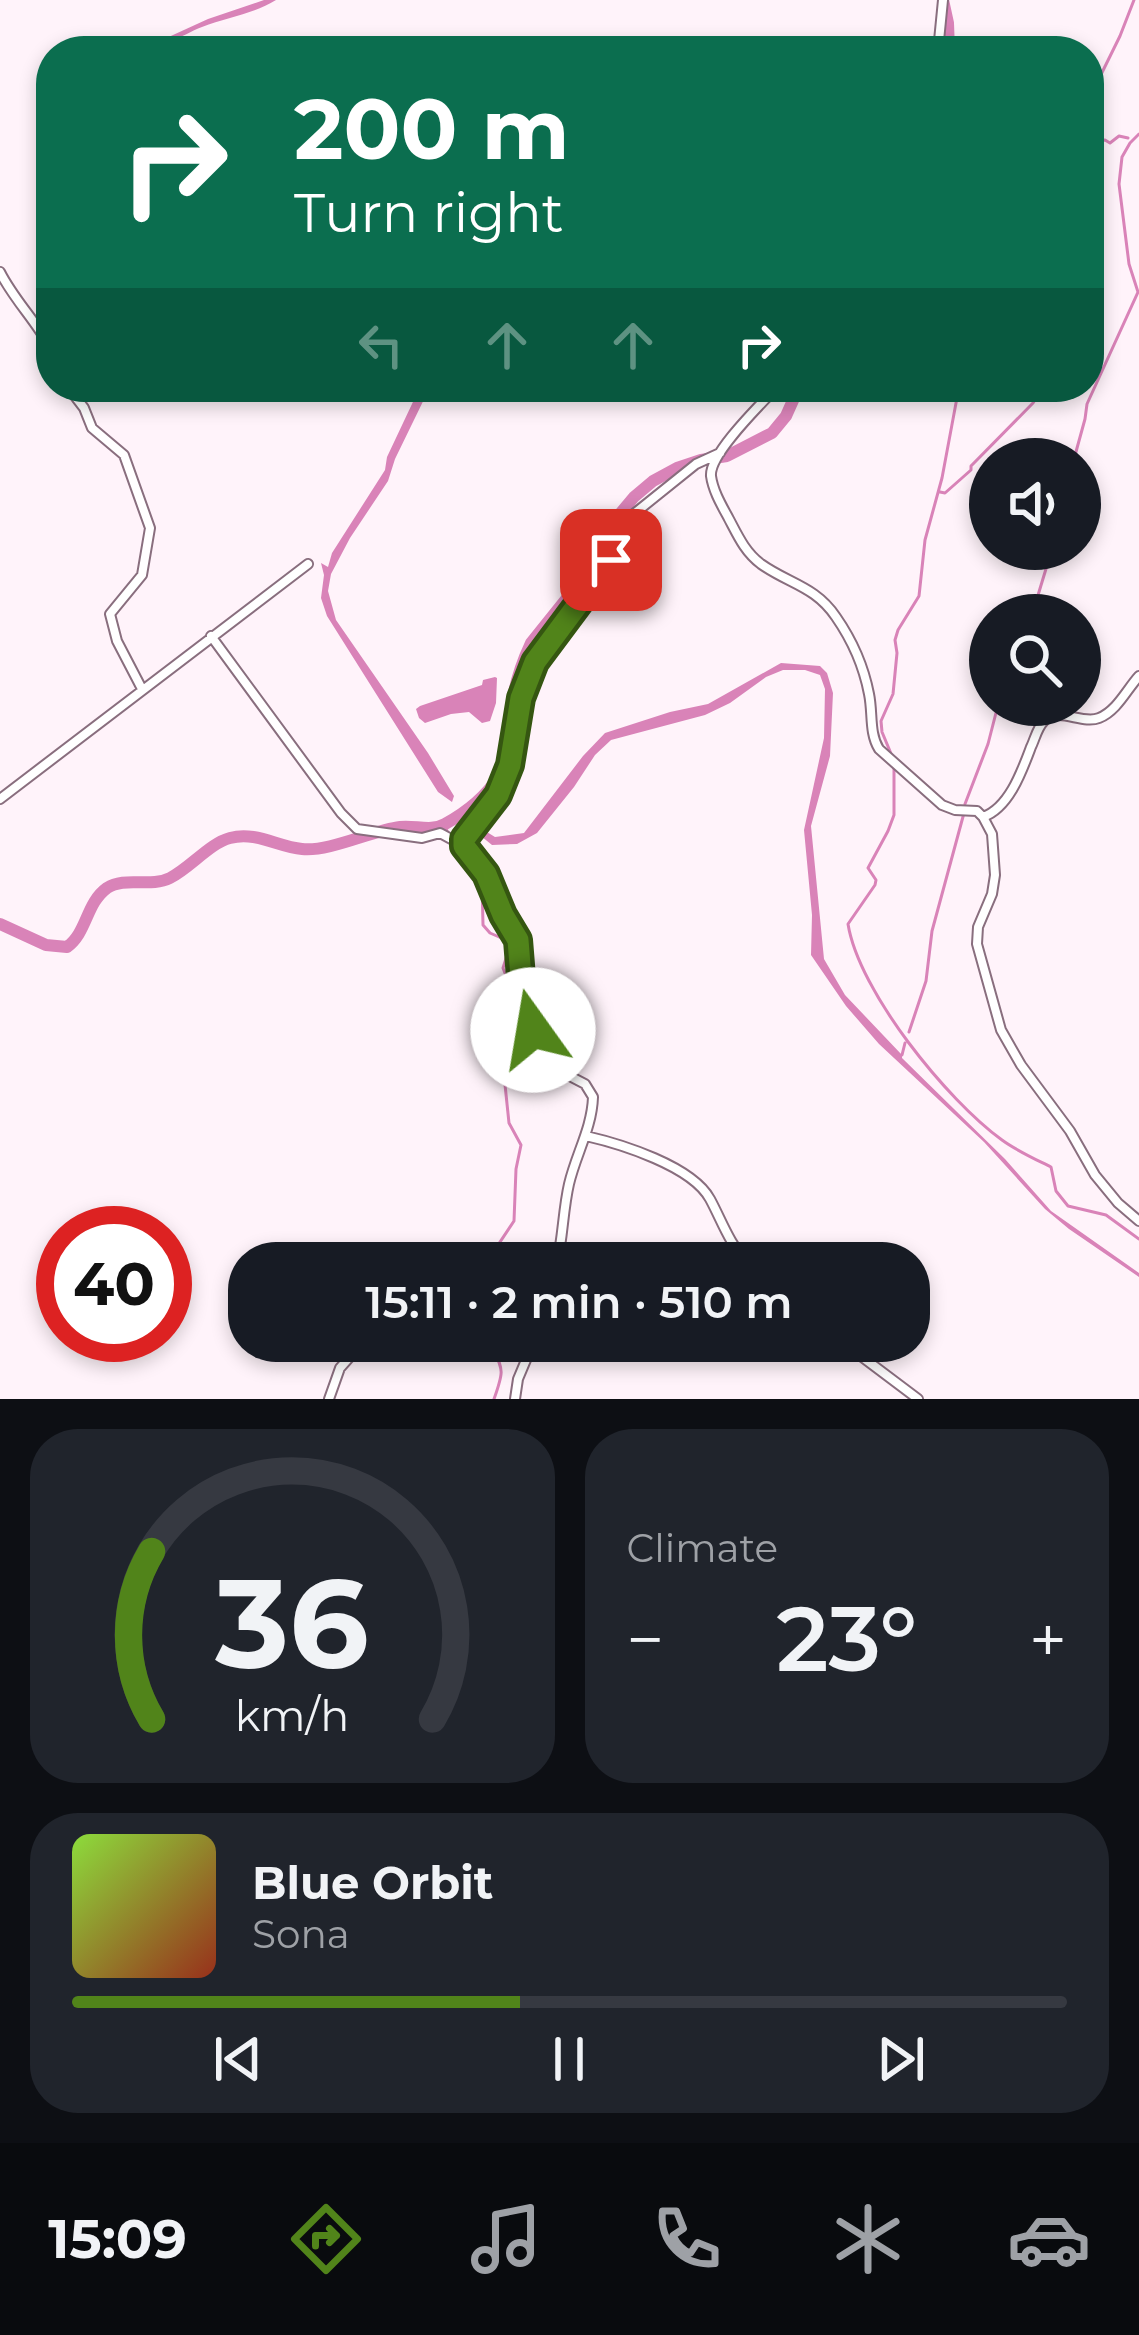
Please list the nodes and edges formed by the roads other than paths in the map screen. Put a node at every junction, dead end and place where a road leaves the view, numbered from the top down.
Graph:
1 (943, 0) edge
2 (939, 36) edge
3 (0, 272) edge
4 (36, 324) edge
5 (79, 402) edge
6 (764, 402) edge
7 (721, 452) junction
8 (308, 564) dead end
9 (211, 637) junction
10 (1139, 676) edge
11 (142, 689) junction
12 (0, 799) edge
13 (983, 817) junction
14 (464, 846) junction
15 (586, 1136) junction
16 (1139, 1221) edge
17 (562, 1242) edge
18 (731, 1242) edge
19 (345, 1362) edge
20 (525, 1362) edge
21 (870, 1362) edge
22 (329, 1399) edge
23 (515, 1399) edge
24 (918, 1399) edge

1 - 2 street
3 - 4 street
5 - 11 street
6 - 7 street
7 - 13 street
7 - 14 street
8 - 9 street
9 - 11 street
9 - 14 street
10 - 13 street
11 - 12 street
13 - 16 street
14 - 15 street
15 - 17 street
15 - 18 street
19 - 22 street
20 - 23 street
21 - 24 street

